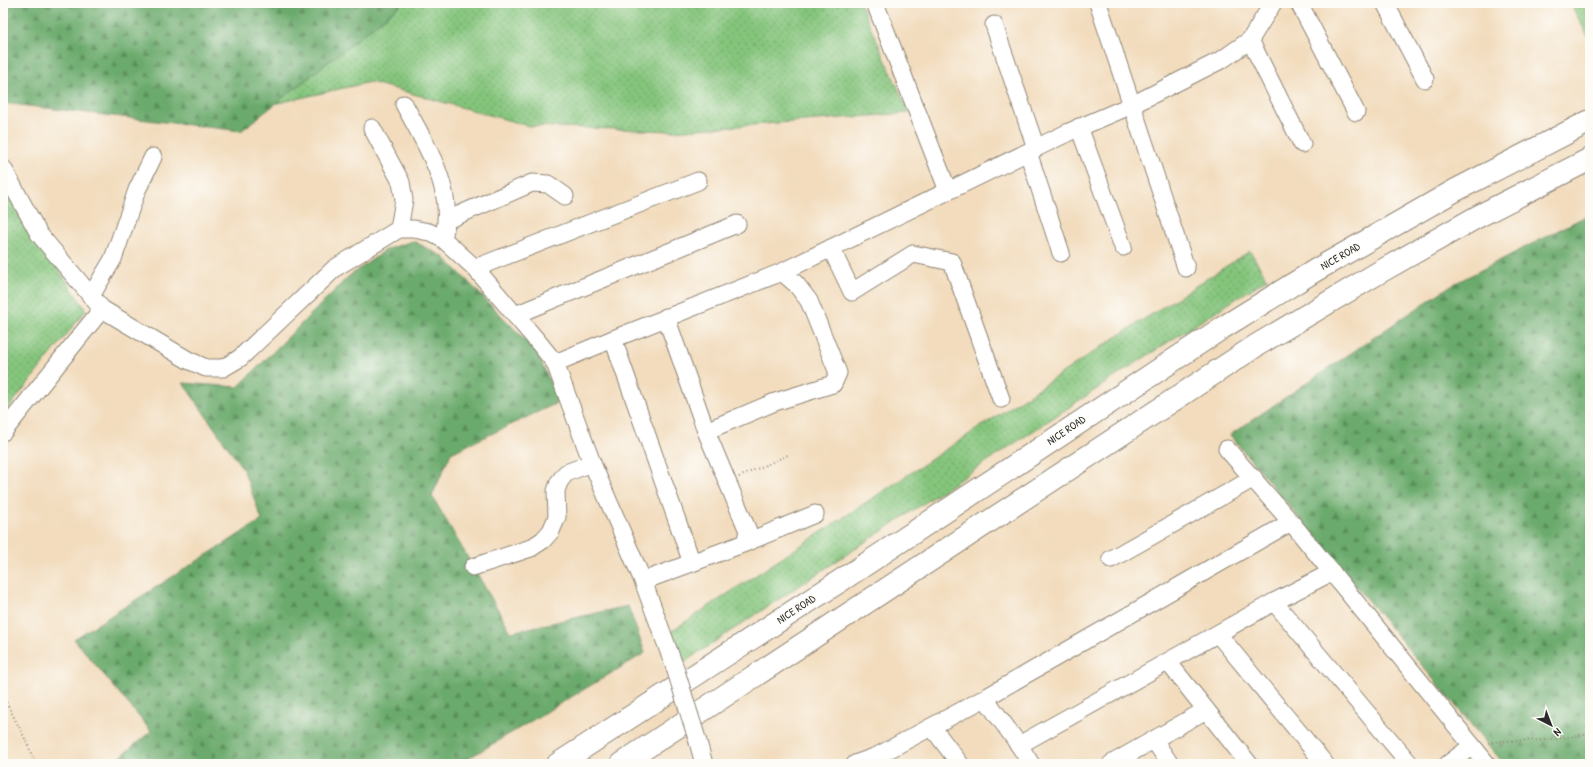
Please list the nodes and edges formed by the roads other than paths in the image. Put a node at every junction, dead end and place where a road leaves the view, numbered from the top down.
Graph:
1 (875, 3) edge
2 (1098, 3) edge
3 (1273, 3) edge
4 (1299, 3) edge
5 (1385, 3) edge
6 (994, 25) dead end
7 (1250, 40) junction
8 (1425, 79) dead end
9 (404, 104) dead end
10 (1132, 105) junction
11 (1356, 112) dead end
12 (1590, 121) edge
13 (1079, 127) junction
14 (372, 128) dead end
15 (1302, 144) dead end
16 (1032, 150) junction
17 (153, 157) dead end
18 (1590, 159) edge
19 (3, 168) edge
20 (698, 181) dead end
21 (948, 191) junction
22 (565, 196) dead end
23 (447, 220) junction
24 (737, 224) dead end
25 (399, 229) junction
26 (443, 239) junction
27 (1123, 247) dead end
28 (831, 248) junction
29 (1061, 253) dead end
30 (475, 268) junction
31 (1186, 268) dead end
32 (782, 272) junction
33 (91, 296) junction
34 (102, 309) junction
35 (515, 314) junction
36 (666, 318) junction
37 (613, 339) junction
38 (555, 363) junction
39 (1001, 399) dead end
40 (706, 431) junction
41 (3, 432) edge
42 (1228, 448) dead end
43 (592, 463) junction
44 (1254, 478) junction
45 (815, 514) dead end
46 (1291, 522) junction
47 (745, 543) junction
48 (1111, 559) dead end
49 (692, 563) junction
50 (473, 567) dead end
51 (1332, 572) junction
52 (643, 581) junction
53 (1274, 602) junction
54 (1218, 634) junction
55 (1168, 662) junction
56 (985, 698) junction
57 (1206, 710) junction
58 (932, 727) junction
59 (1154, 740) junction
60 (1019, 745) junction
61 (1472, 746) junction
62 (879, 760) edge
63 (558, 764) edge
64 (621, 764) edge
65 (704, 764) edge
66 (855, 764) edge
67 (960, 764) edge
68 (1031, 764) edge
69 (1111, 764) edge
70 (1170, 764) edge
71 (1249, 764) edge
72 (1326, 764) edge
73 (1410, 764) edge
74 (1448, 764) edge
75 (1487, 764) edge

1 - 21 street
2 - 10 street
3 - 7 street
4 - 11 street
5 - 8 street
6 - 16 street
7 - 10 street
7 - 15 street
9 - 23 street
10 - 13 street
10 - 31 street
12 - 63 highway, NICE ROAD
13 - 16 street
13 - 27 street
14 - 25 street
16 - 21 street
16 - 29 street
17 - 33 street
18 - 64 highway
19 - 33 street
20 - 30 street
21 - 28 street
22 - 23 street
23 - 26 street
24 - 35 street
25 - 26 street
25 - 34 street
26 - 30 street
28 - 32 street
28 - 39 street
30 - 35 street
32 - 36 street
32 - 40 street
33 - 34 street
34 - 41 street
35 - 38 street
36 - 37 street
36 - 40 street
37 - 38 street
37 - 49 street
38 - 43 street
40 - 47 street
42 - 44 street
43 - 50 street
43 - 52 street
44 - 46 street
44 - 48 street
45 - 47 street
46 - 51 street
46 - 56 street
47 - 49 street
49 - 52 street
51 - 53 street
51 - 61 street
52 - 65 street, bridge
53 - 54 street
53 - 73 street
54 - 55 street
54 - 72 street
55 - 57 street
55 - 60 street
56 - 58 street
56 - 60 street
57 - 59 street
57 - 71 street
58 - 62 street
58 - 67 street
59 - 69 street
59 - 70 street
60 - 68 street
61 - 74 street
61 - 75 street
62 - 66 street

